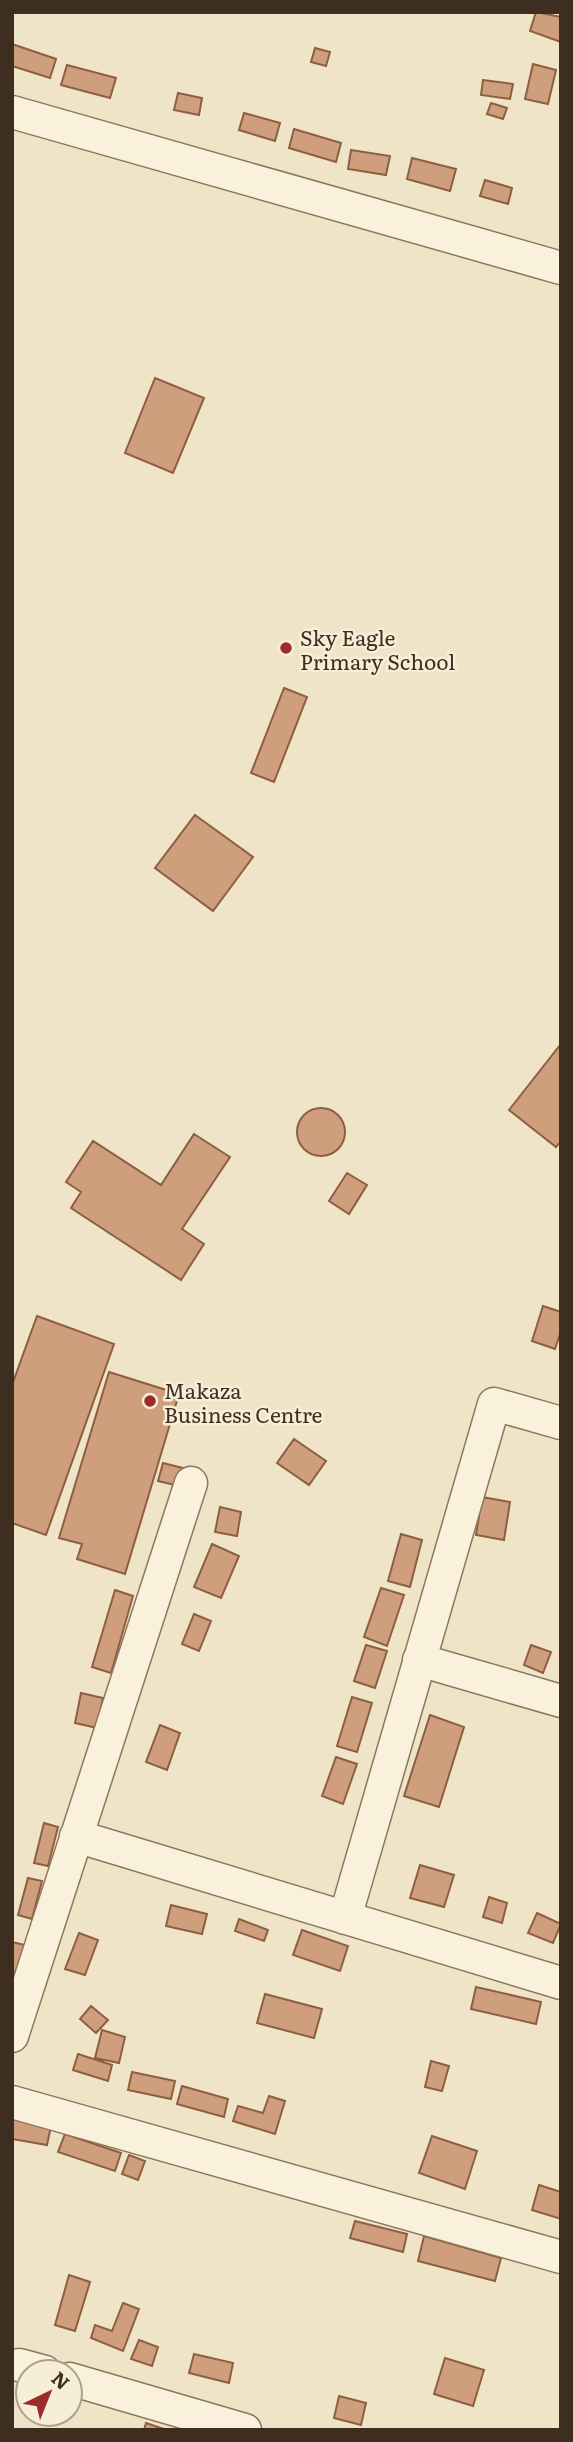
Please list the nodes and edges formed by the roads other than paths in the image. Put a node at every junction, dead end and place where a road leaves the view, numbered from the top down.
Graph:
1 (12, 112) edge
2 (561, 268) edge
3 (561, 1423) edge
4 (191, 1483) dead end
5 (419, 1660) junction
6 (561, 1701) edge
7 (76, 1836) junction
8 (345, 1917) junction
9 (561, 1983) edge
10 (12, 2036) edge
11 (12, 2102) edge
12 (561, 2257) edge
13 (84, 2383) edge
14 (245, 2430) edge

1 - 2 street
3 - 5 street
4 - 7 street
5 - 6 street
5 - 8 street
7 - 8 street
7 - 10 street
8 - 9 street
11 - 12 street
13 - 14 street

